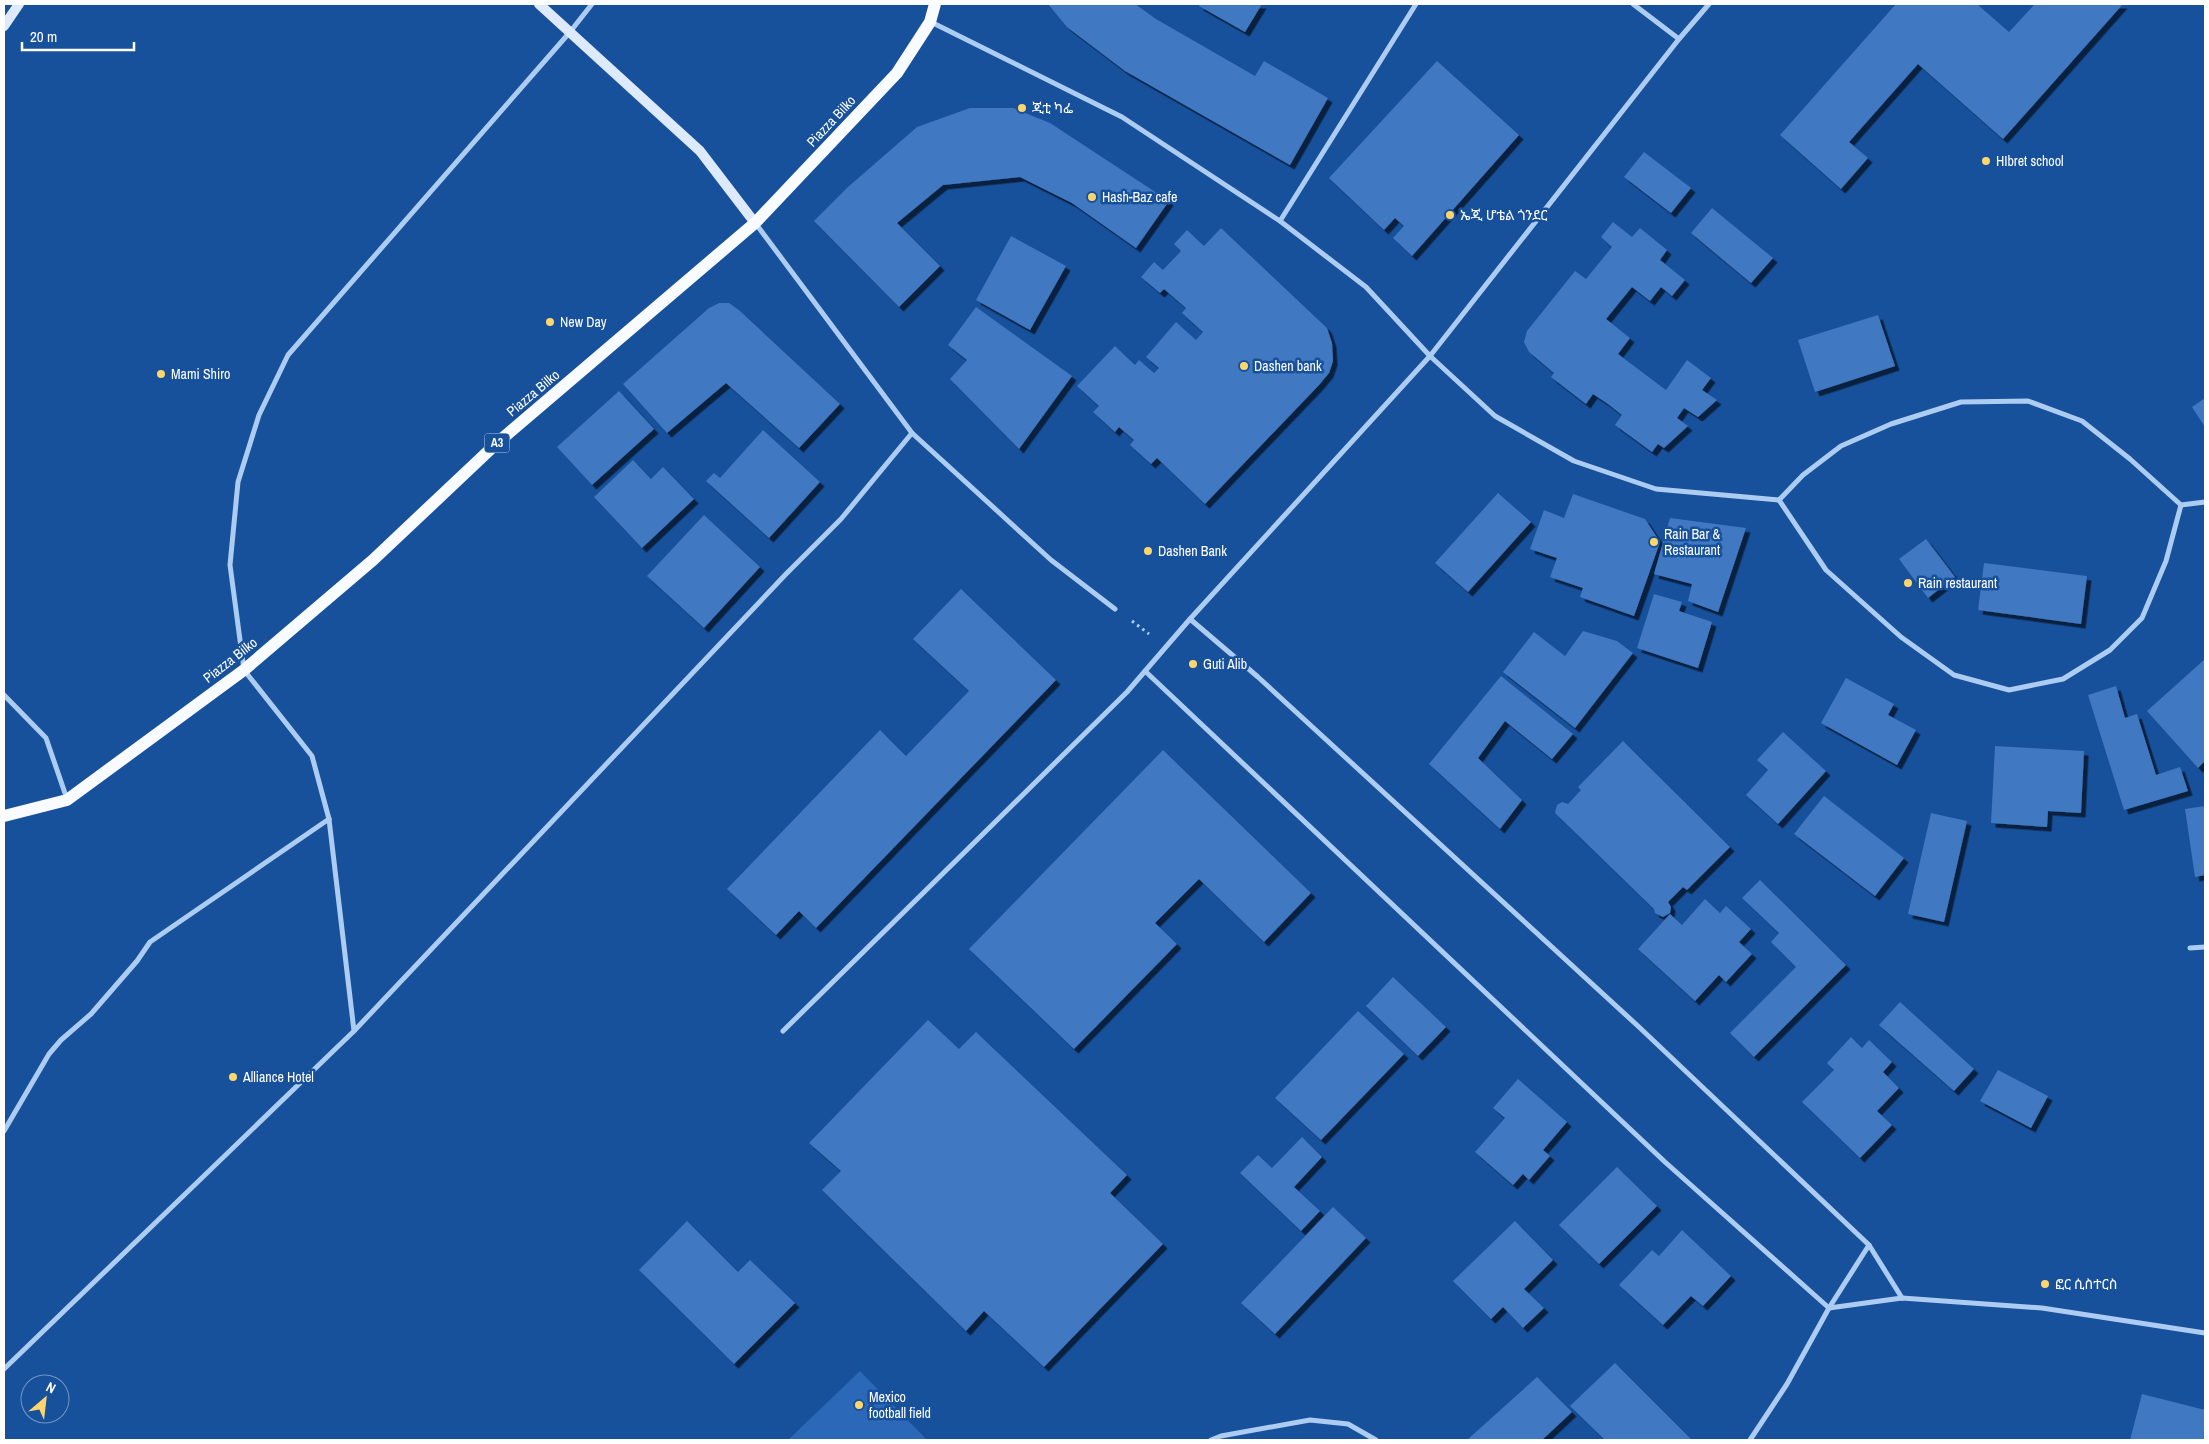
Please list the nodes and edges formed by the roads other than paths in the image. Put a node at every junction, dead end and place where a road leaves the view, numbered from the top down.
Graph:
1 (18, 4) edge
2 (539, 4) edge
3 (592, 4) edge
4 (935, 4) edge
5 (1416, 4) edge
6 (1633, 4) edge
7 (1709, 4) edge
8 (930, 22) junction
9 (4, 26) edge
10 (570, 32) junction
11 (1679, 39) junction
12 (1280, 221) junction
13 (755, 223) junction
14 (1430, 356) junction
15 (912, 433) junction
16 (1779, 500) junction
17 (2205, 502) edge
18 (2181, 505) junction
19 (1115, 609) road end
20 (1190, 619) junction
21 (244, 670) junction
22 (1145, 670) junction
23 (4, 695) edge
24 (67, 800) junction
25 (4, 816) edge
26 (329, 819) junction
27 (2205, 947) edge
28 (2190, 948) dead end
29 (354, 1031) junction
30 (783, 1032) dead end
31 (4, 1131) edge
32 (1869, 1245) junction
33 (1902, 1298) junction
34 (1829, 1308) junction
35 (2205, 1333) edge
36 (4, 1369) edge
37 (1211, 1440) edge
38 (1376, 1440) edge
39 (1750, 1440) edge

1 - 9 street
2 - 10 street
3 - 10 street
4 - 8 main road, Piazza Bilko / A3
5 - 12 street
6 - 11 street
7 - 11 street
8 - 12 street
8 - 13 main road, Piazza Bilko / A3
10 - 13 street
10 - 21 street
11 - 14 street
12 - 14 street
13 - 15 street
13 - 21 main road, Piazza Bilko / A3
14 - 16 street
14 - 20 street
15 - 19 street
15 - 29 street
16 - 18 street
16 - 18 street
17 - 18 street
20 - 22 street
20 - 32 street
21 - 24 main road, Piazza Bilko / A3
21 - 26 street
22 - 30 street
22 - 34 street
23 - 24 street
24 - 25 main road, Piazza Bilko / A3
26 - 29 street
26 - 31 street
27 - 28 street
29 - 36 street
32 - 33 street
32 - 34 street
33 - 34 street
33 - 35 street
34 - 39 street
37 - 38 street

